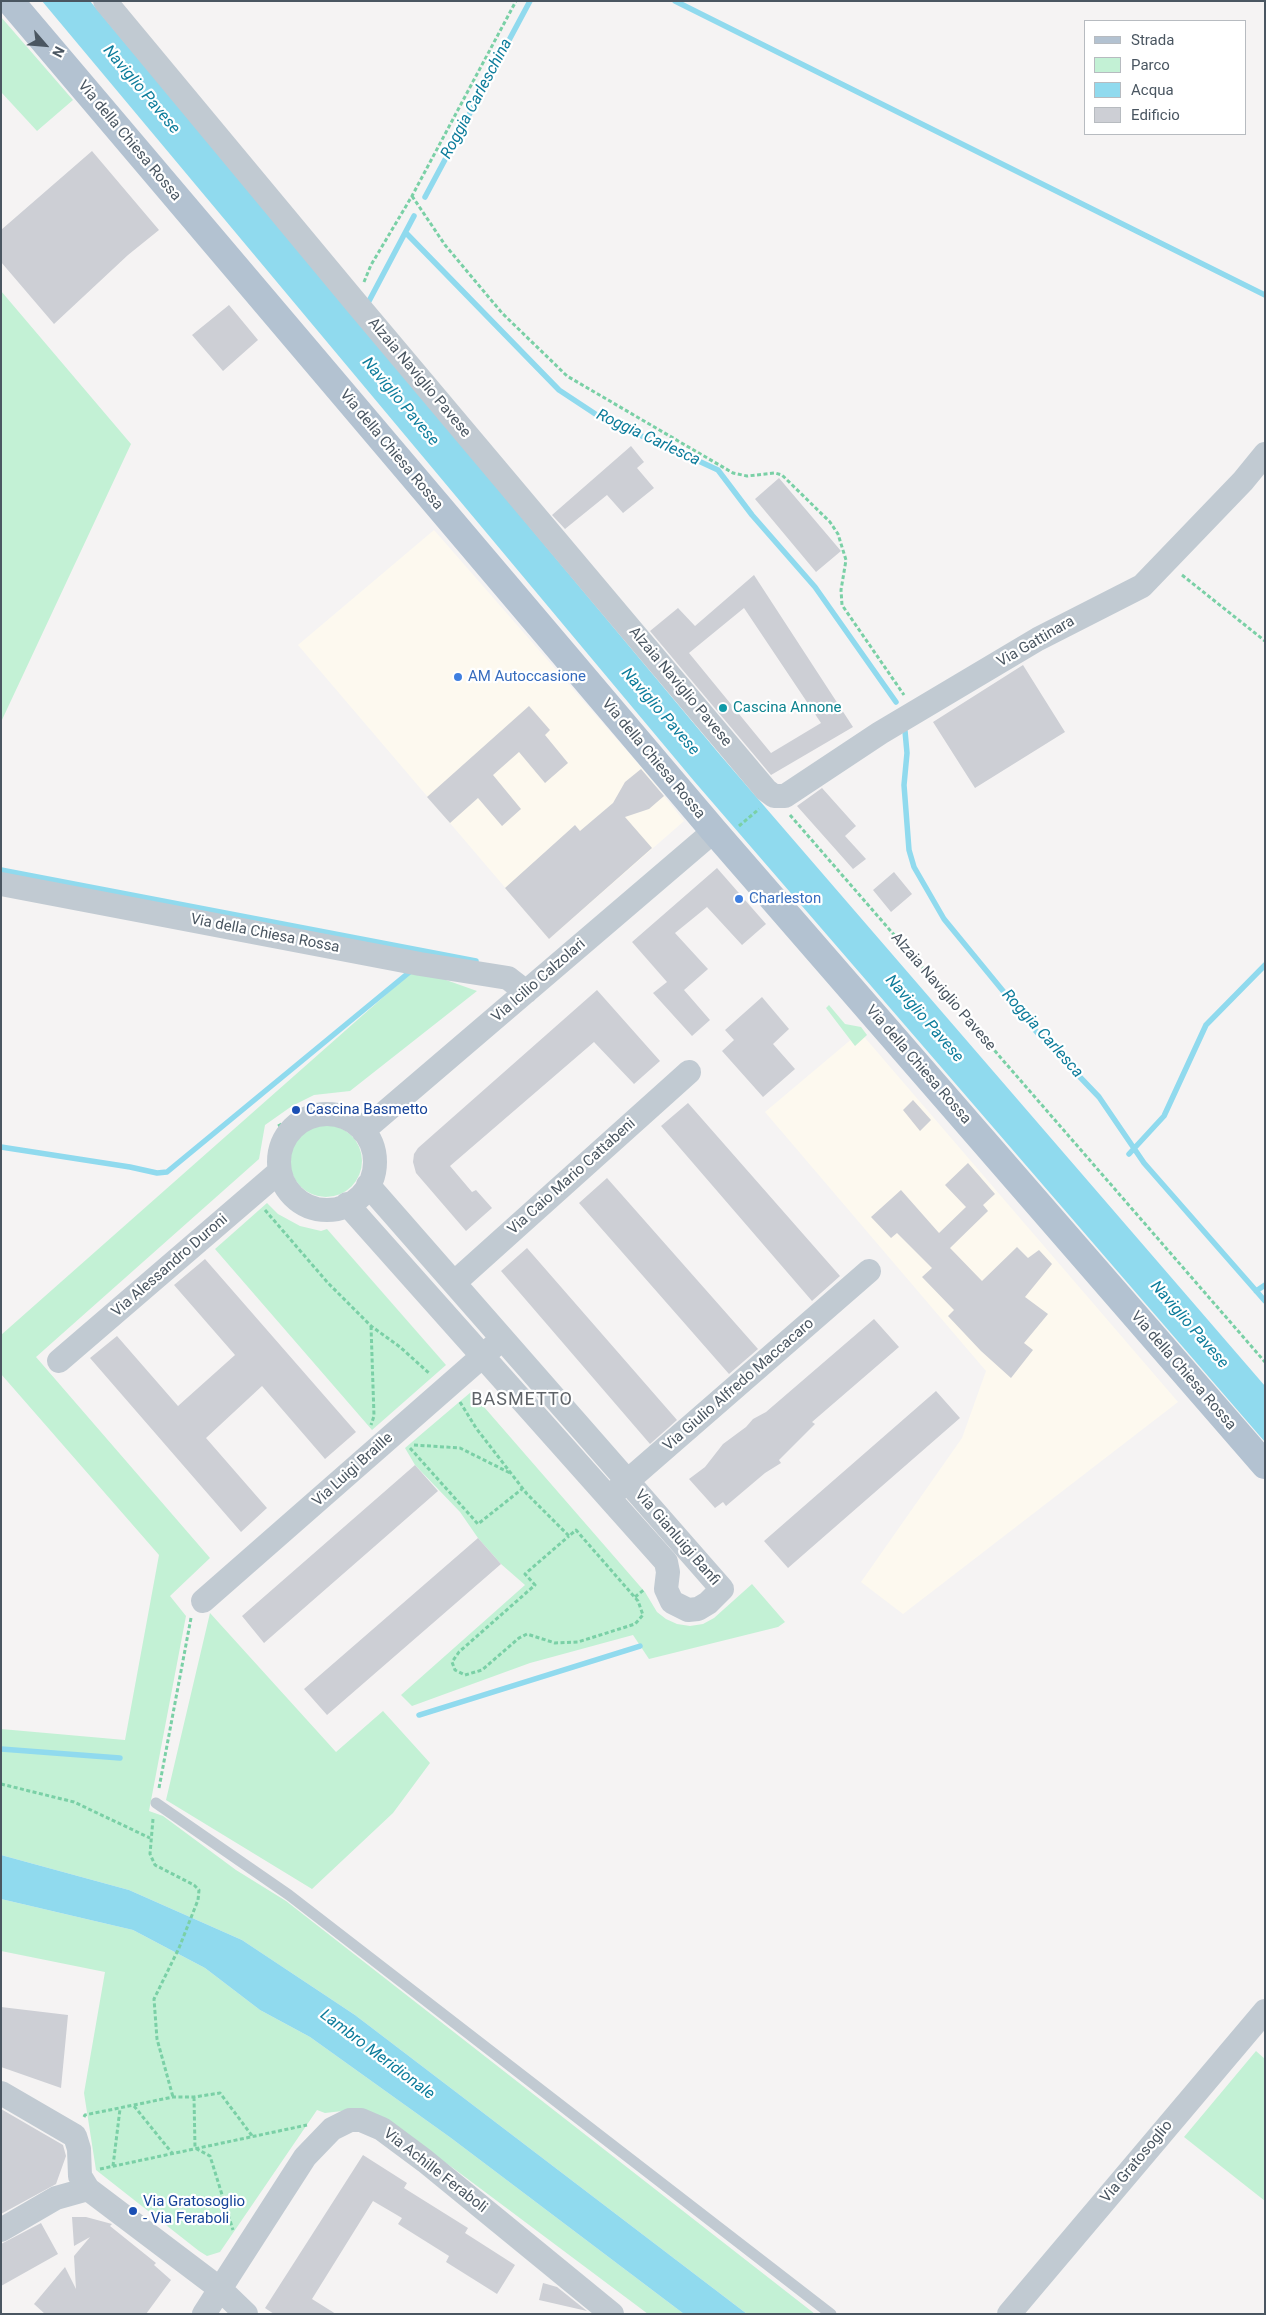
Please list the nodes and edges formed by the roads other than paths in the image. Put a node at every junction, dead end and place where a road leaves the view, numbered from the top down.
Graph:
1 (10, 1) edge
2 (105, 1) edge
3 (1265, 454) edge
4 (780, 797) joint
5 (714, 831) junction
6 (1, 884) edge
7 (526, 992) junction
8 (689, 1072) dead end
9 (363, 1131) junction
10 (280, 1172) junction
11 (368, 1185) junction
12 (347, 1204) junction
13 (869, 1272) dead end
14 (454, 1283) junction
15 (503, 1338) junction
16 (482, 1356) junction
17 (59, 1361) dead end
18 (1265, 1465) edge
19 (628, 1481) junction
20 (608, 1497) junction
21 (197, 1609) road end
22 (156, 1803) road end
23 (1265, 2011) edge
24 (1, 2094) edge
25 (88, 2189) junction
26 (1, 2230) edge
27 (220, 2288) junction
28 (204, 2314) edge
29 (246, 2314) edge
30 (612, 2314) edge
31 (831, 2314) edge
32 (1009, 2314) edge

1 - 5 main road, Via della Chiesa Rossa
2 - 4 street, Alzaia Naviglio Pavese
3 - 4 street, Via Gattinara
5 - 7 street, Via Icilio Calzolari
5 - 18 main road, Via della Chiesa Rossa
6 - 7 street, Via della Chiesa Rossa
7 - 9 street, Via Icilio Calzolari
8 - 14 street, Via Caio Mario Cattabeni
9 - 10 street
9 - 11 street
10 - 12 street
10 - 17 street, Via Alessandro Duroni
11 - 12 street
11 - 14 street, Via Gianluigi Banfi
12 - 16 street, Via Gianluigi Banfi
13 - 19 street, Via Giulio Alfredo Maccacaro
14 - 15 street, Via Gianluigi Banfi
15 - 16 street, Via Luigi Braille
15 - 19 street, Via Gianluigi Banfi
16 - 20 street, Via Gianluigi Banfi
16 - 21 street, Via Luigi Braille
19 - 20 street, Via Giulio Alfredo Maccacaro
19 - 20 street, Via Gianluigi Banfi
22 - 31 lane
23 - 32 street, Via Gratosoglio
24 - 25 street
25 - 26 street
25 - 27 street
27 - 28 street, Via Achille Feraboli
27 - 29 street
27 - 30 street, Via Achille Feraboli

